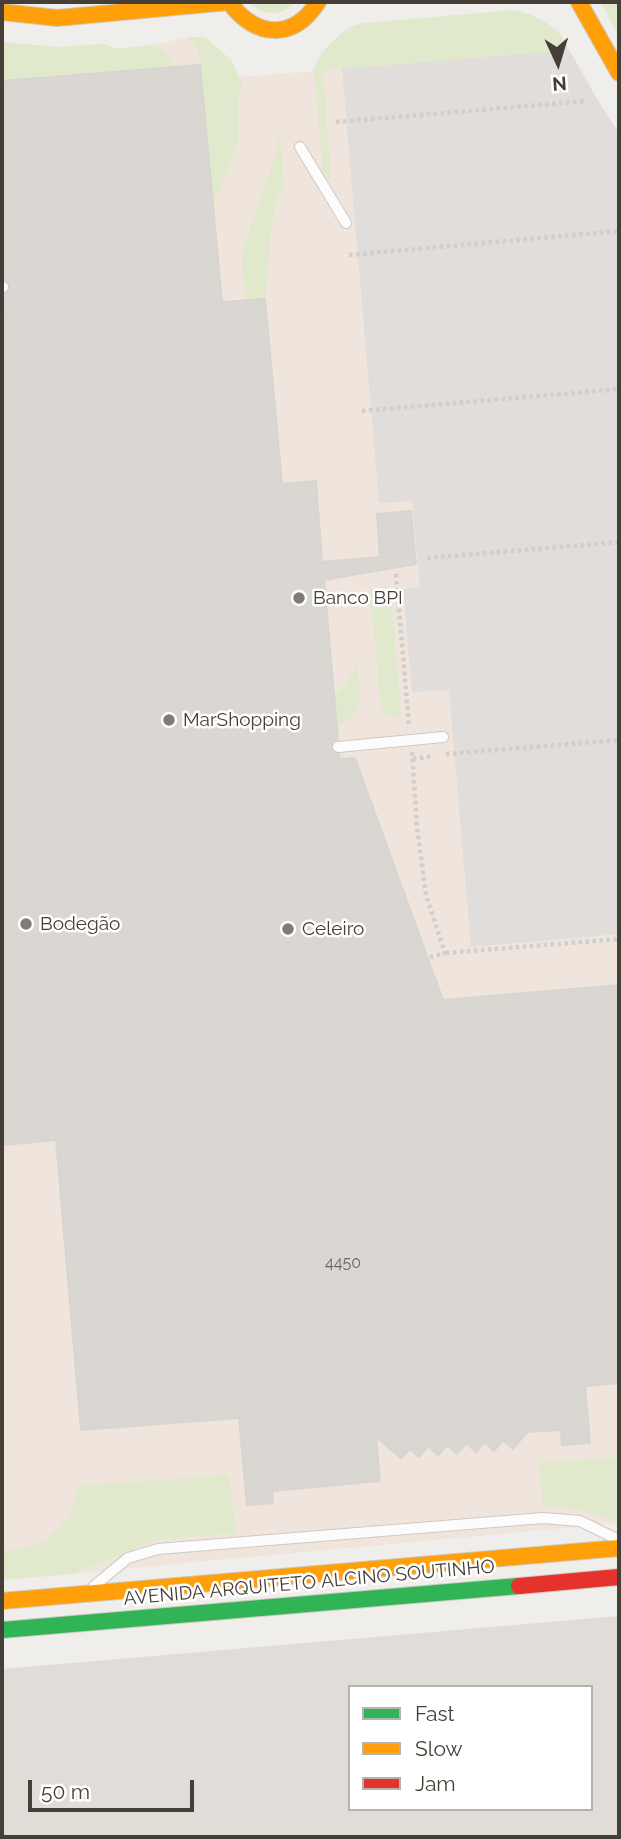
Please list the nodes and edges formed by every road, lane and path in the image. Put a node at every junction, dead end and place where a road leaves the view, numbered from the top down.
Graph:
1 (229, 2) edge
2 (318, 2) edge
3 (579, 2) edge
4 (2, 12) edge
5 (619, 73) edge
6 (587, 101) dead end
7 (337, 122) dead end
8 (300, 147) dead end
9 (346, 223) dead end
10 (619, 231) edge
11 (349, 255) dead end
12 (619, 388) edge
13 (362, 411) dead end
14 (619, 542) edge
15 (427, 558) dead end
16 (396, 574) dead end
17 (443, 737) dead end
18 (411, 740) junction
19 (619, 740) edge
20 (338, 747) dead end
21 (413, 759) junction
22 (619, 939) edge
23 (446, 953) junction
24 (427, 958) dead end
25 (619, 1540) edge
26 (619, 1548) edge
27 (619, 1577) edge
28 (86, 1594) junction
29 (2, 1601) edge
30 (2, 1630) edge

1 - 2 main road
1 - 4 main road
3 - 5 main road
6 - 7 path
8 - 9 lane
10 - 11 path
12 - 13 path
14 - 15 path
16 - 18 path
17 - 18 lane
18 - 20 lane
18 - 21 path
19 - 21 path
21 - 23 path
22 - 23 path
23 - 24 path
25 - 28 lane
26 - 28 main road, AVENIDA ARQUITETO ALCINO SOUTINHO
27 - 30 main road, AVENIDA ARQUITETO ALCINO SOUTINHO
28 - 29 main road, AVENIDA ARQUITETO ALCINO SOUTINHO

